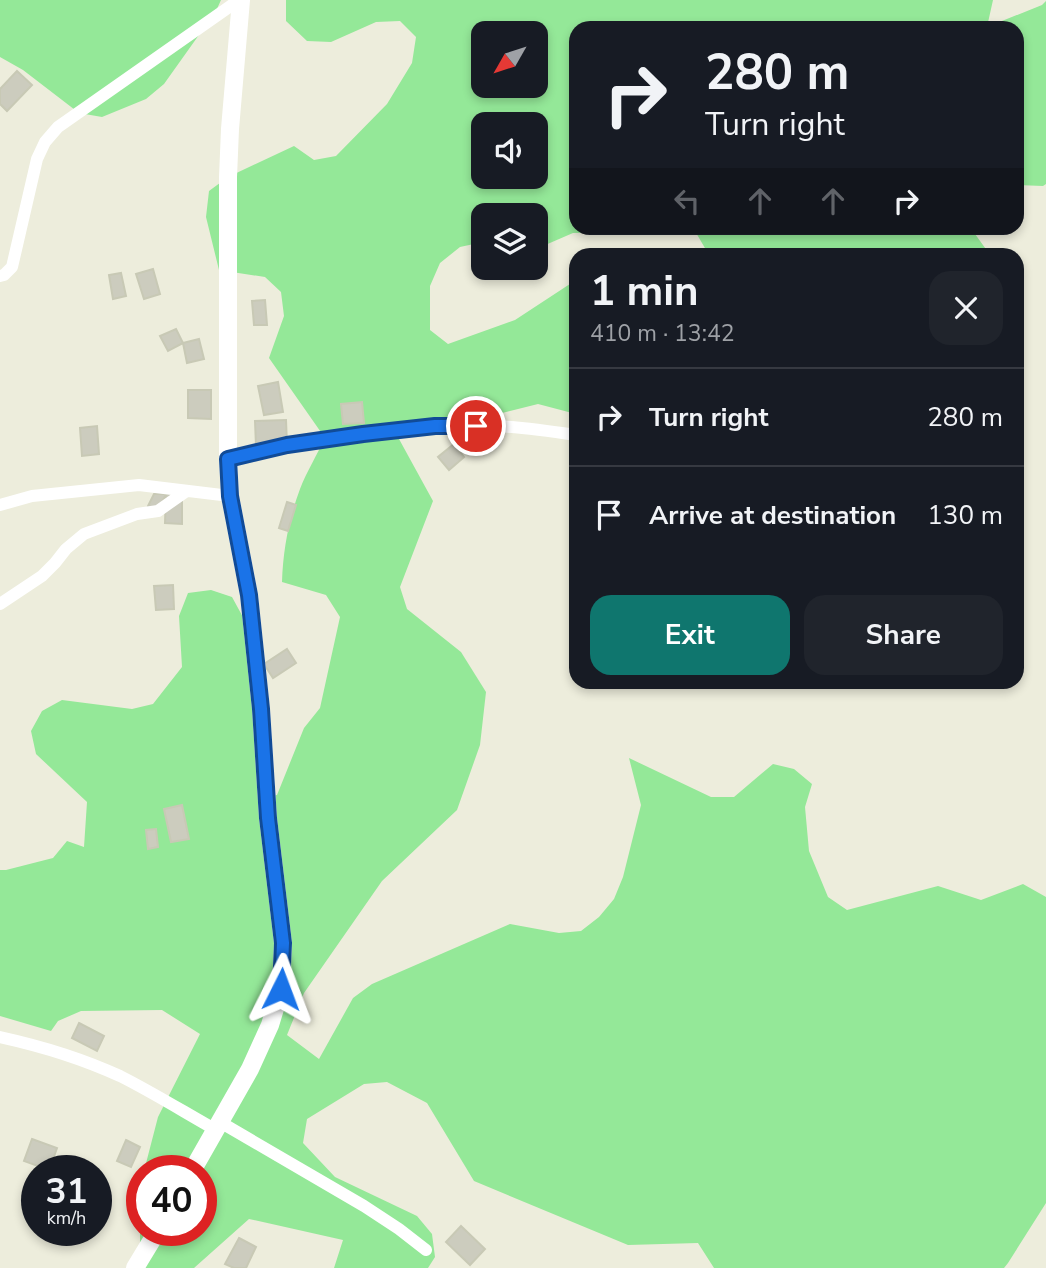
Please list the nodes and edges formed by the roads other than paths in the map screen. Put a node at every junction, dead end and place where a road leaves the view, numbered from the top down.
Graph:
1 (240, 0) edge
2 (0, 276) edge
3 (569, 434) edge
4 (228, 459) junction
5 (186, 492) junction
6 (230, 496) junction
7 (0, 505) edge
8 (0, 604) edge
9 (0, 1037) edge
10 (218, 1126) junction
11 (201, 1155) edge
12 (148, 1246) edge
13 (426, 1250) dead end
14 (135, 1268) edge

1 - 2 street
1 - 4 street
3 - 4 street
4 - 6 street
5 - 6 street
5 - 7 street
5 - 8 street
6 - 10 street
9 - 10 street
10 - 11 street
10 - 13 street
12 - 14 street

